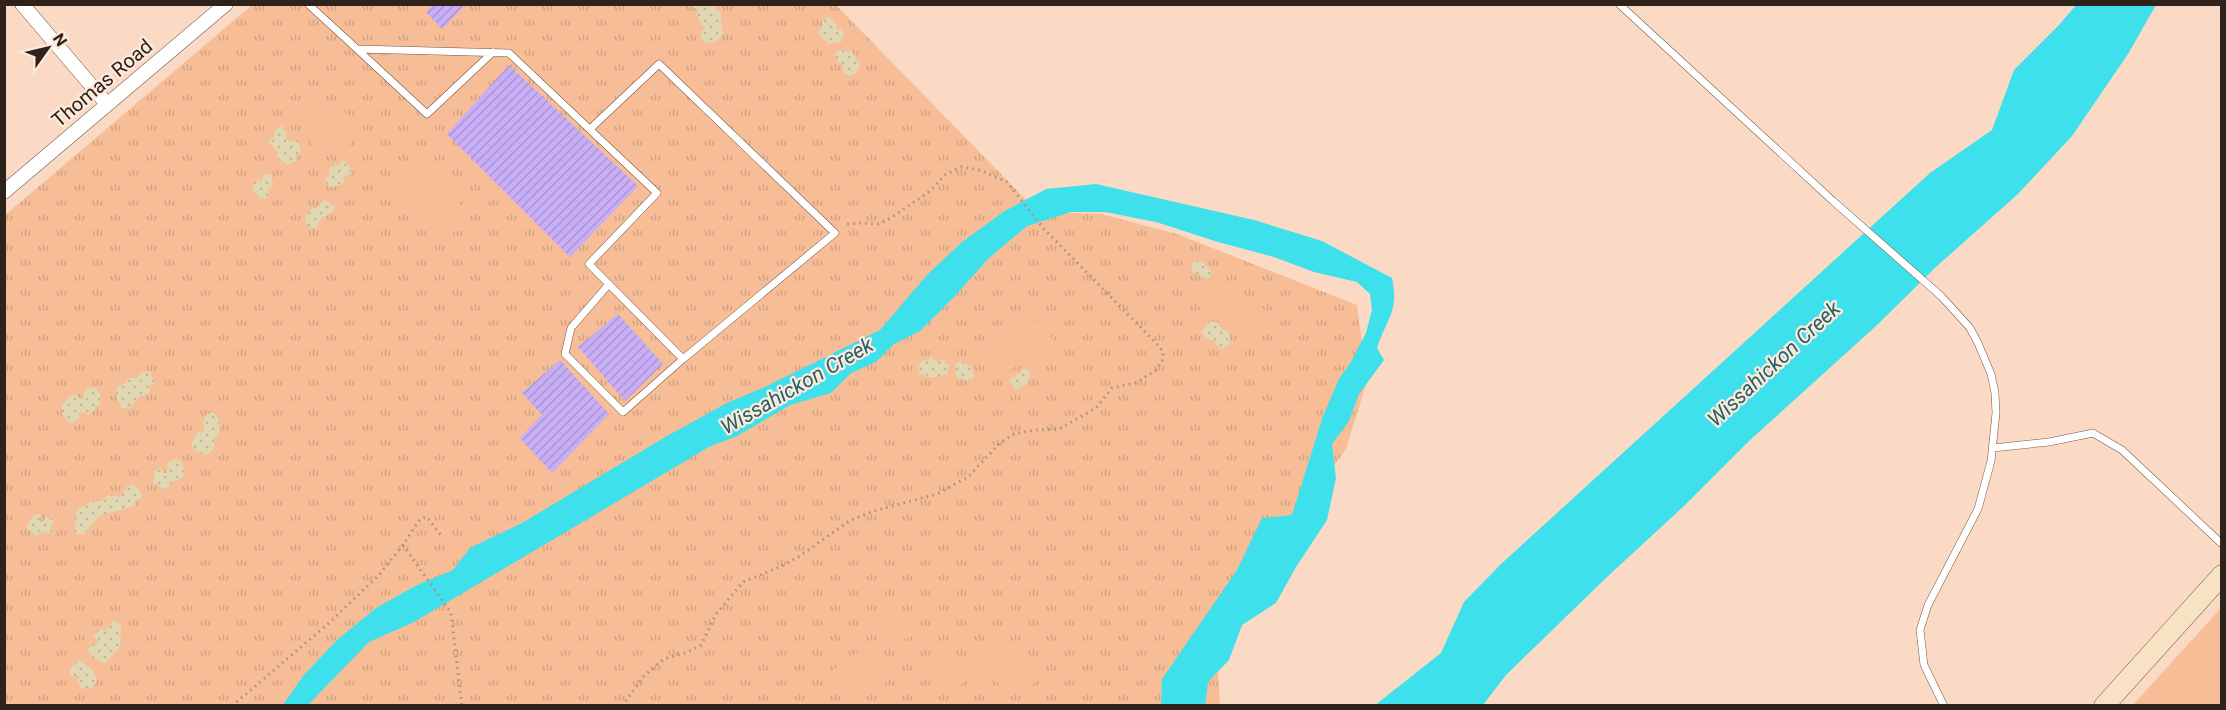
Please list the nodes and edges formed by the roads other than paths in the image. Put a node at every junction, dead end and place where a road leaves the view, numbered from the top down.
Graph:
1 (22, 4) edge
2 (226, 4) edge
3 (308, 4) edge
4 (1619, 4) edge
5 (357, 49) junction
6 (493, 52) junction
7 (107, 104) junction
8 (590, 129) junction
9 (4, 192) edge
10 (609, 284) junction
11 (683, 359) junction
12 (1993, 448) junction
13 (2222, 544) edge
14 (2222, 575) edge
15 (1944, 705) edge
16 (2104, 705) edge

1 - 7 street
2 - 7 street, Thomas Road
3 - 5 lane
4 - 12 lane
5 - 6 lane
5 - 6 lane
6 - 8 lane
7 - 9 street, Thomas Road
8 - 10 lane
8 - 11 lane
10 - 11 lane
10 - 11 lane
12 - 13 lane
12 - 15 lane
14 - 16 main road

